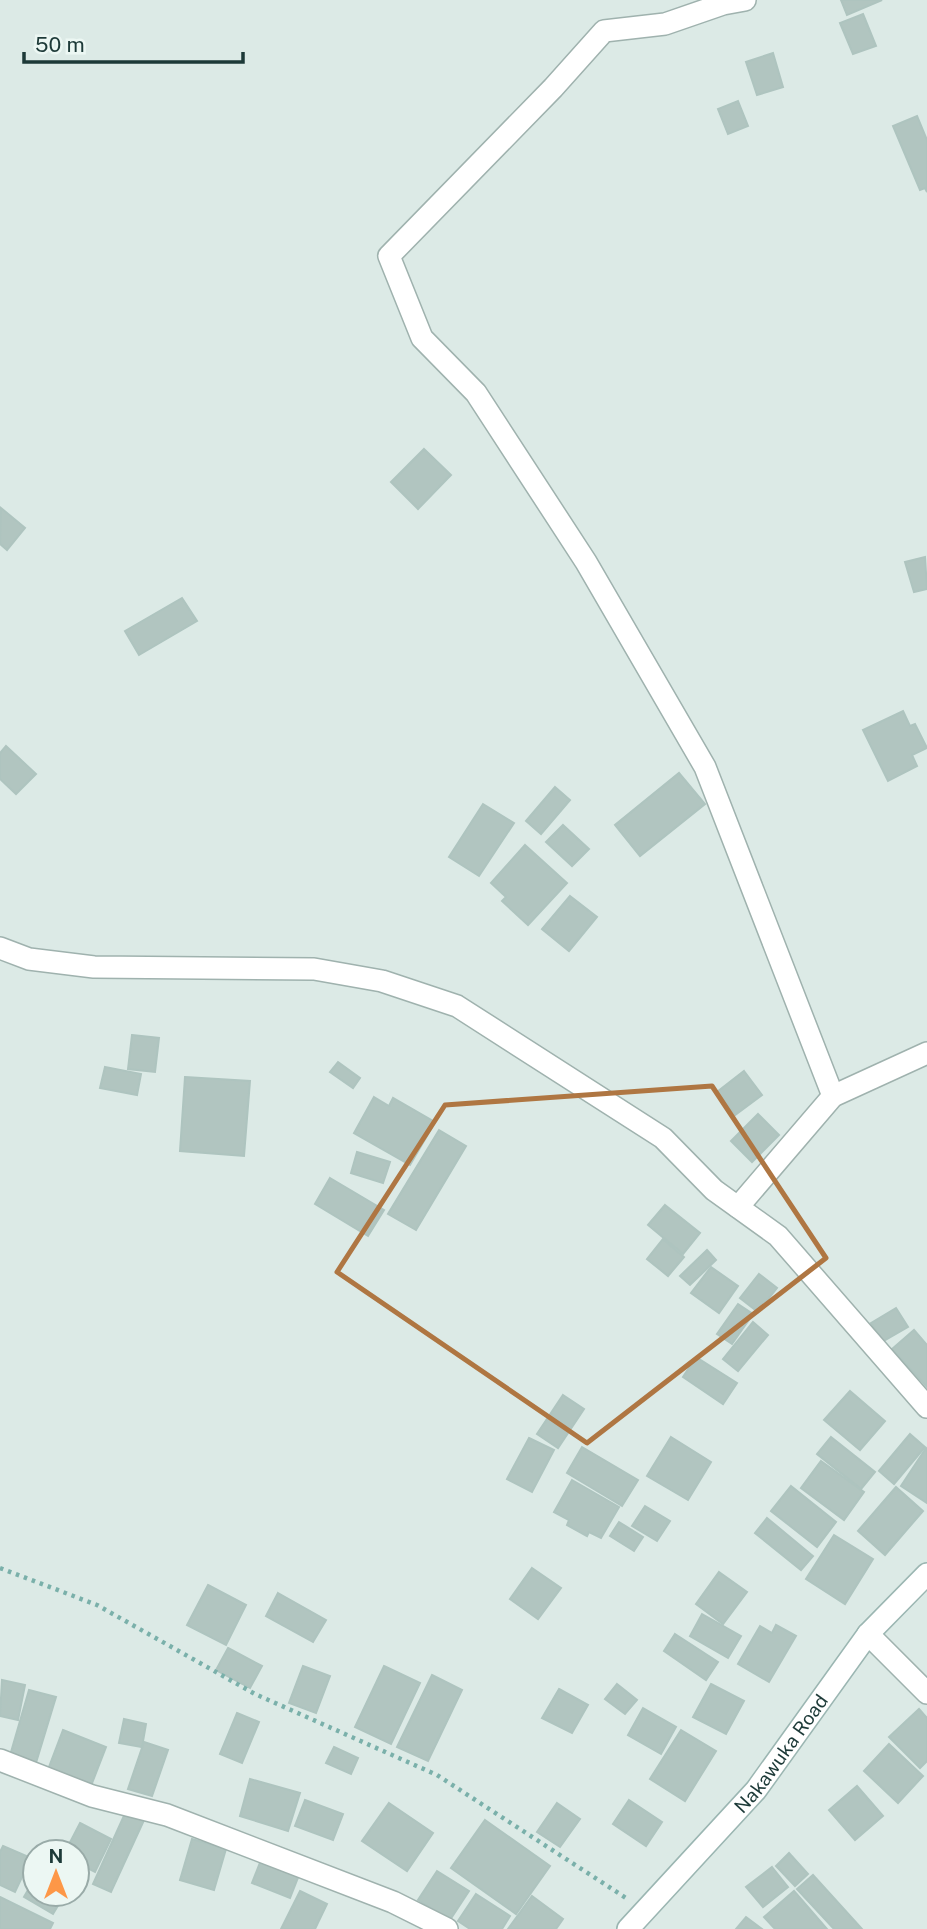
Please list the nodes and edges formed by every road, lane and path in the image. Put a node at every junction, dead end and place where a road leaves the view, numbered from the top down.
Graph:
1 (745, 0) edge
2 (0, 948) edge
3 (927, 1052) edge
4 (833, 1097) junction
5 (738, 1207) junction
6 (927, 1407) edge
7 (0, 1567) edge
8 (927, 1574) edge
9 (869, 1634) junction
10 (927, 1693) edge
11 (0, 1760) edge
12 (643, 1912) junction
13 (447, 1929) edge
14 (628, 1929) edge

1 - 4 street
2 - 5 street
3 - 4 street
4 - 5 street
5 - 6 street
7 - 12 path
8 - 9 street, Nakawuka Road
9 - 10 street
9 - 12 street, Nakawuka Road
11 - 13 street
12 - 14 street, Nakawuka Road

